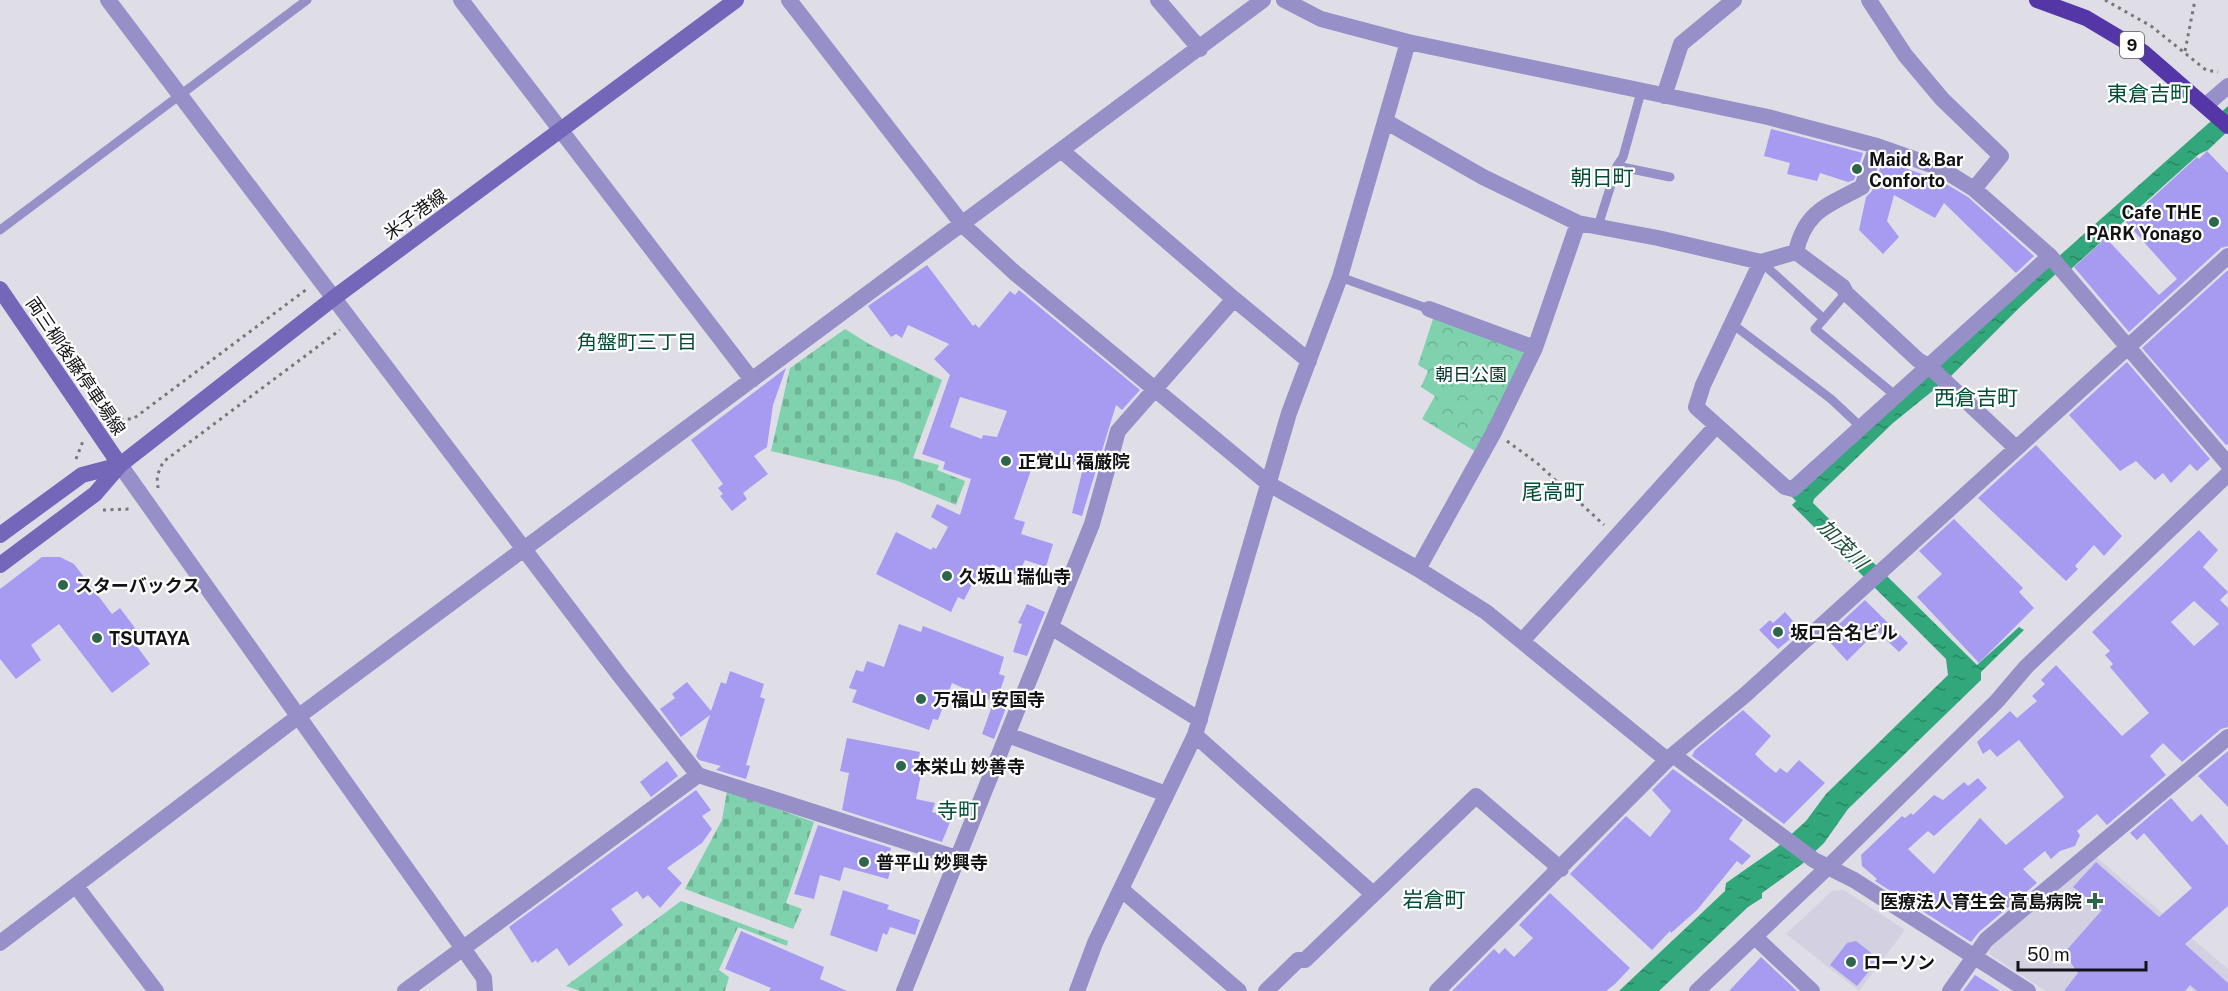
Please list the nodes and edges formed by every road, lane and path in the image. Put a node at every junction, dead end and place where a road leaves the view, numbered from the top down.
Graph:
1 (108, 0) edge
2 (307, 0) edge
3 (461, 0) edge
4 (736, 0) edge
5 (789, 0) edge
6 (1158, 0) edge
7 (1263, 0) edge
8 (1284, 0) edge
9 (1734, 0) edge
10 (1869, 0) edge
11 (2037, 0) edge
12 (2105, 0) edge
13 (2195, 0) edge
14 (1408, 42) junction
15 (1200, 49) junction
16 (2185, 51) junction
17 (2227, 79) edge
18 (1641, 92) junction
19 (181, 95) junction
20 (1665, 96) junction
21 (2210, 108) junction
22 (1385, 121) junction
23 (2228, 126) edge
24 (560, 131) junction
25 (1877, 146) junction
26 (1062, 150) junction
27 (1617, 166) junction
28 (1670, 177) dead end
29 (1974, 189) junction
30 (1578, 223) junction
31 (963, 225) junction
32 (1598, 226) junction
33 (0, 230) edge
34 (1796, 252) junction
35 (2228, 256) edge
36 (1761, 262) junction
37 (2056, 263) junction
38 (1340, 277) junction
39 (314, 285) dead end
40 (0, 289) edge
41 (1846, 293) junction
42 (335, 297) junction
43 (1234, 299) junction
44 (1429, 309) joint
45 (1824, 318) junction
46 (1731, 323) junction
47 (344, 327) dead end
48 (2128, 347) junction
49 (1535, 348) junction
50 (1309, 361) junction
51 (1930, 367) junction
52 (752, 380) junction
53 (1155, 388) junction
54 (1896, 396) junction
55 (101, 412) dead end
56 (1716, 426) junction
57 (1862, 428) junction
58 (1494, 432) junction
59 (83, 433) dead end
60 (2015, 447) junction
61 (160, 458) dead end
62 (163, 462) junction
63 (72, 463) dead end
64 (2228, 464) edge
65 (120, 465) junction
66 (2228, 474) edge
67 (1269, 484) junction
68 (159, 495) dead end
69 (140, 510) dead end
70 (98, 511) dead end
71 (0, 535) edge
72 (1616, 536) junction
73 (526, 549) junction
74 (0, 565) edge
75 (1418, 569) junction
76 (1051, 627) junction
77 (1523, 640) junction
78 (299, 716) junction
79 (1198, 727) junction
80 (1008, 735) junction
81 (2228, 737) edge
82 (1670, 757) junction
83 (698, 775) junction
84 (1166, 794) junction
85 (957, 858) junction
86 (1828, 867) junction
87 (1561, 869) junction
88 (76, 886) junction
89 (1121, 889) junction
90 (1373, 894) junction
91 (1755, 937) junction
92 (0, 943) edge
93 (463, 949) junction
94 (1974, 956) junction
95 (156, 991) edge
96 (405, 991) edge
97 (485, 991) edge
98 (904, 991) edge
99 (1077, 991) edge
100 (1239, 991) edge
101 (1266, 991) edge
102 (1437, 991) edge
103 (1697, 991) edge
104 (1812, 991) edge
105 (1950, 991) edge
106 (2028, 991) edge

1 - 19 street
2 - 19 lane
3 - 24 street
4 - 24 main road, 米子港線
5 - 31 street
6 - 15 street
7 - 15 street
8 - 14 street
9 - 20 street
10 - 29 street
11 - 21 highway, 9
12 - 16 path
13 - 16 path
14 - 18 street
14 - 22 street
15 - 26 street
16 - 17 path
17 - 21 street
18 - 20 street
18 - 27 lane
19 - 33 lane
19 - 42 street
20 - 25 street
21 - 23 highway, 9
22 - 30 street
22 - 38 street
24 - 42 main road, 米子港線
24 - 52 street
25 - 29 street
25 - 34 street
26 - 31 street
26 - 43 street
27 - 28 lane
27 - 32 lane
29 - 37 street
30 - 32 street
30 - 49 street
31 - 52 street
31 - 53 street
32 - 36 street
34 - 36 street
34 - 41 street
35 - 48 street
36 - 45 lane
36 - 46 street
37 - 48 street
37 - 51 street
38 - 44 lane
38 - 50 street
39 - 55 path
40 - 65 main road, 両三柳後藤停車場線
41 - 45 lane
41 - 51 street
42 - 65 main road, 米子港線
42 - 73 street
43 - 50 street
43 - 53 street
44 - 49 street
45 - 54 lane
46 - 56 street
46 - 57 lane
47 - 62 path
48 - 60 street
48 - 64 street
49 - 58 street
50 - 67 street
51 - 54 street
51 - 60 street
52 - 73 street
53 - 67 street
53 - 76 street
54 - 57 street
56 - 57 street
56 - 72 street
58 - 72 path
58 - 75 street
59 - 63 path
60 - 82 street
61 - 62 path
62 - 68 path
65 - 71 main road, 米子港線
65 - 74 main road, 米子港線
65 - 78 street
66 - 86 street
67 - 75 street
67 - 79 street
69 - 70 path
72 - 77 street
73 - 78 street
73 - 83 street
75 - 77 street
76 - 79 street
76 - 80 street
77 - 82 street
78 - 88 street
78 - 93 street
79 - 84 street
79 - 90 street
80 - 84 street
80 - 85 street
81 - 94 street
82 - 86 street
82 - 87 street
83 - 85 street
83 - 93 street
84 - 89 street
85 - 98 street
86 - 91 street
86 - 94 street
87 - 90 street
87 - 102 street
88 - 92 street
88 - 95 street
89 - 99 street
89 - 100 street
90 - 101 street
91 - 103 street
91 - 104 street
93 - 96 street
93 - 97 street
94 - 105 street
94 - 106 street

